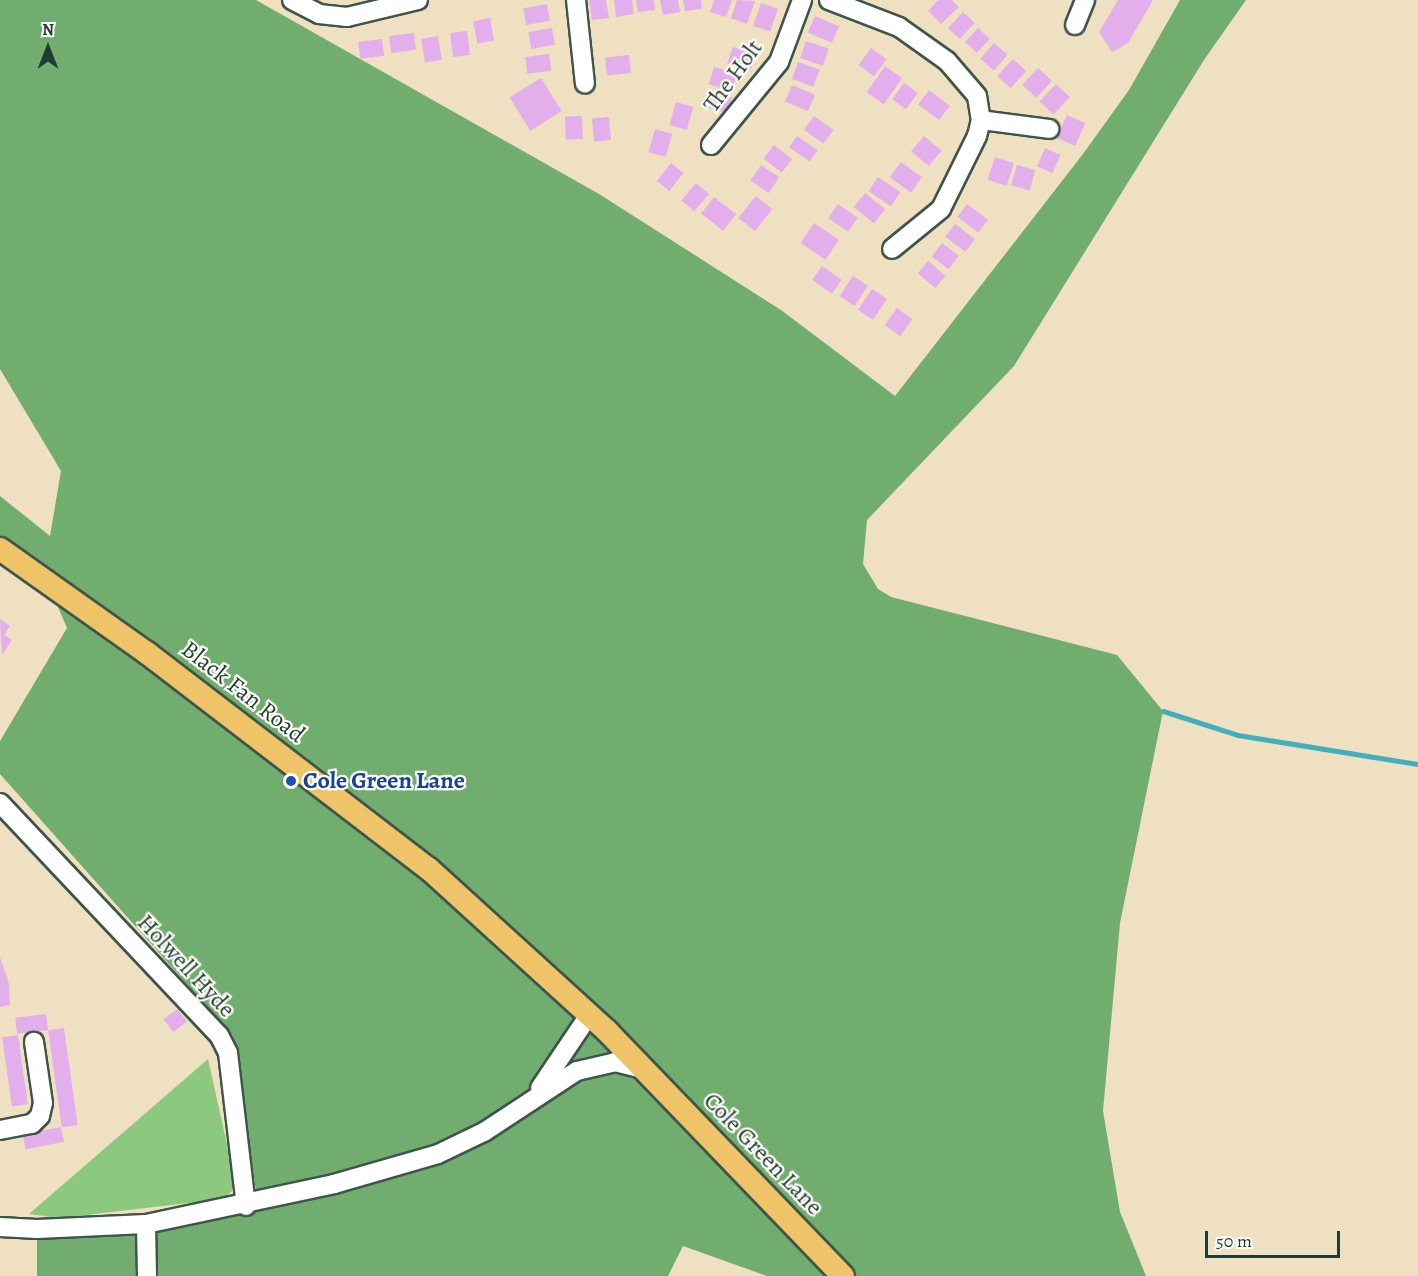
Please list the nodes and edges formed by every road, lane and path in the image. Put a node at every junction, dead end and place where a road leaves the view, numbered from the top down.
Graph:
1 (292, 0) edge
2 (418, 0) edge
3 (576, 0) edge
4 (802, 0) edge
5 (829, 0) edge
6 (1085, 0) edge
7 (394, 2) edge
8 (1075, 25) dead end
9 (585, 84) dead end
10 (981, 120) junction
11 (1049, 129) dead end
12 (711, 145) dead end
13 (892, 249) dead end
14 (0, 549) edge
15 (0, 803) edge
16 (589, 1015) junction
17 (607, 1031) joint
18 (34, 1042) dead end
19 (643, 1069) junction
20 (520, 1109) junction
21 (0, 1130) edge
22 (246, 1206) junction
23 (146, 1224) junction
24 (0, 1227) edge
25 (147, 1276) edge
26 (843, 1276) edge

1 - 7 street
2 - 7 street
3 - 9 street
4 - 12 street, The Holt
5 - 10 street
6 - 8 street
10 - 11 street
10 - 13 street
14 - 16 main road, Black Fan Road
15 - 22 street, Holwell Hyde
16 - 17 main road, Black Fan Road
16 - 20 street
17 - 19 main road, Cole Green Lane
18 - 21 street
19 - 20 street
19 - 26 main road, Cole Green Lane
20 - 22 street
22 - 23 street
23 - 24 street
23 - 25 street

